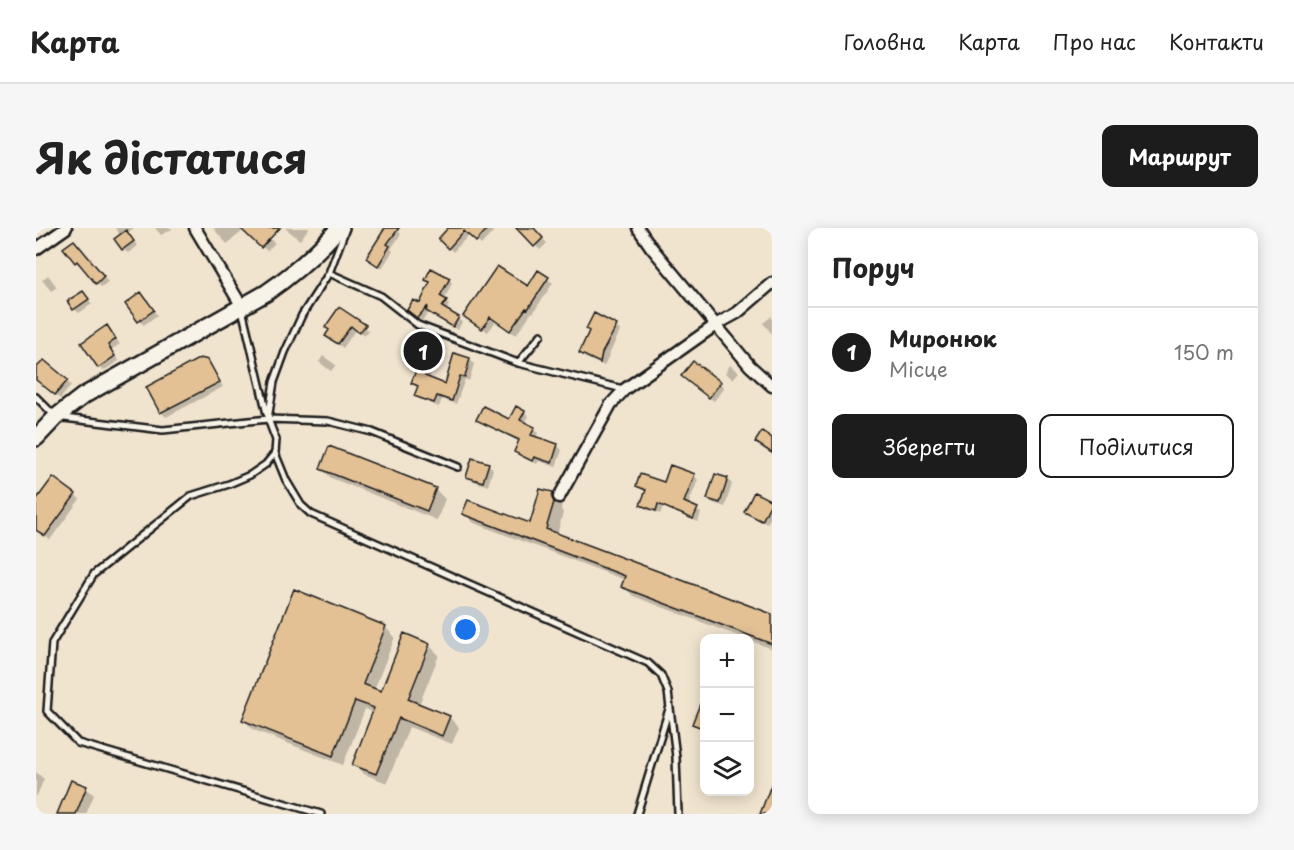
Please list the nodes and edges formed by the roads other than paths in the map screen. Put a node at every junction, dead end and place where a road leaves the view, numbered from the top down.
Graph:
1 (66, 228) edge
2 (195, 228) edge
3 (339, 228) edge
4 (346, 228) edge
5 (638, 228) edge
6 (36, 249) edge
7 (329, 273) junction
8 (772, 283) edge
9 (241, 305) junction
10 (717, 324) junction
11 (541, 335) dead end
12 (518, 363) junction
13 (772, 386) edge
14 (625, 389) junction
15 (36, 397) edge
16 (56, 417) junction
17 (268, 419) junction
18 (36, 438) edge
19 (276, 453) junction
20 (458, 467) dead end
21 (559, 497) dead end
22 (669, 707) junction
23 (321, 814) edge
24 (637, 814) edge
25 (678, 814) edge

1 - 6 street
2 - 9 street
3 - 9 main road
4 - 7 lane
5 - 10 street
7 - 12 lane
7 - 17 lane
8 - 10 street
9 - 16 main road
9 - 17 lane
10 - 13 street
10 - 14 street
11 - 12 lane
12 - 14 lane
14 - 21 street
15 - 16 lane
16 - 17 lane
16 - 18 main road
17 - 19 lane
17 - 20 lane
19 - 22 lane
19 - 23 lane
22 - 24 lane
22 - 25 lane

